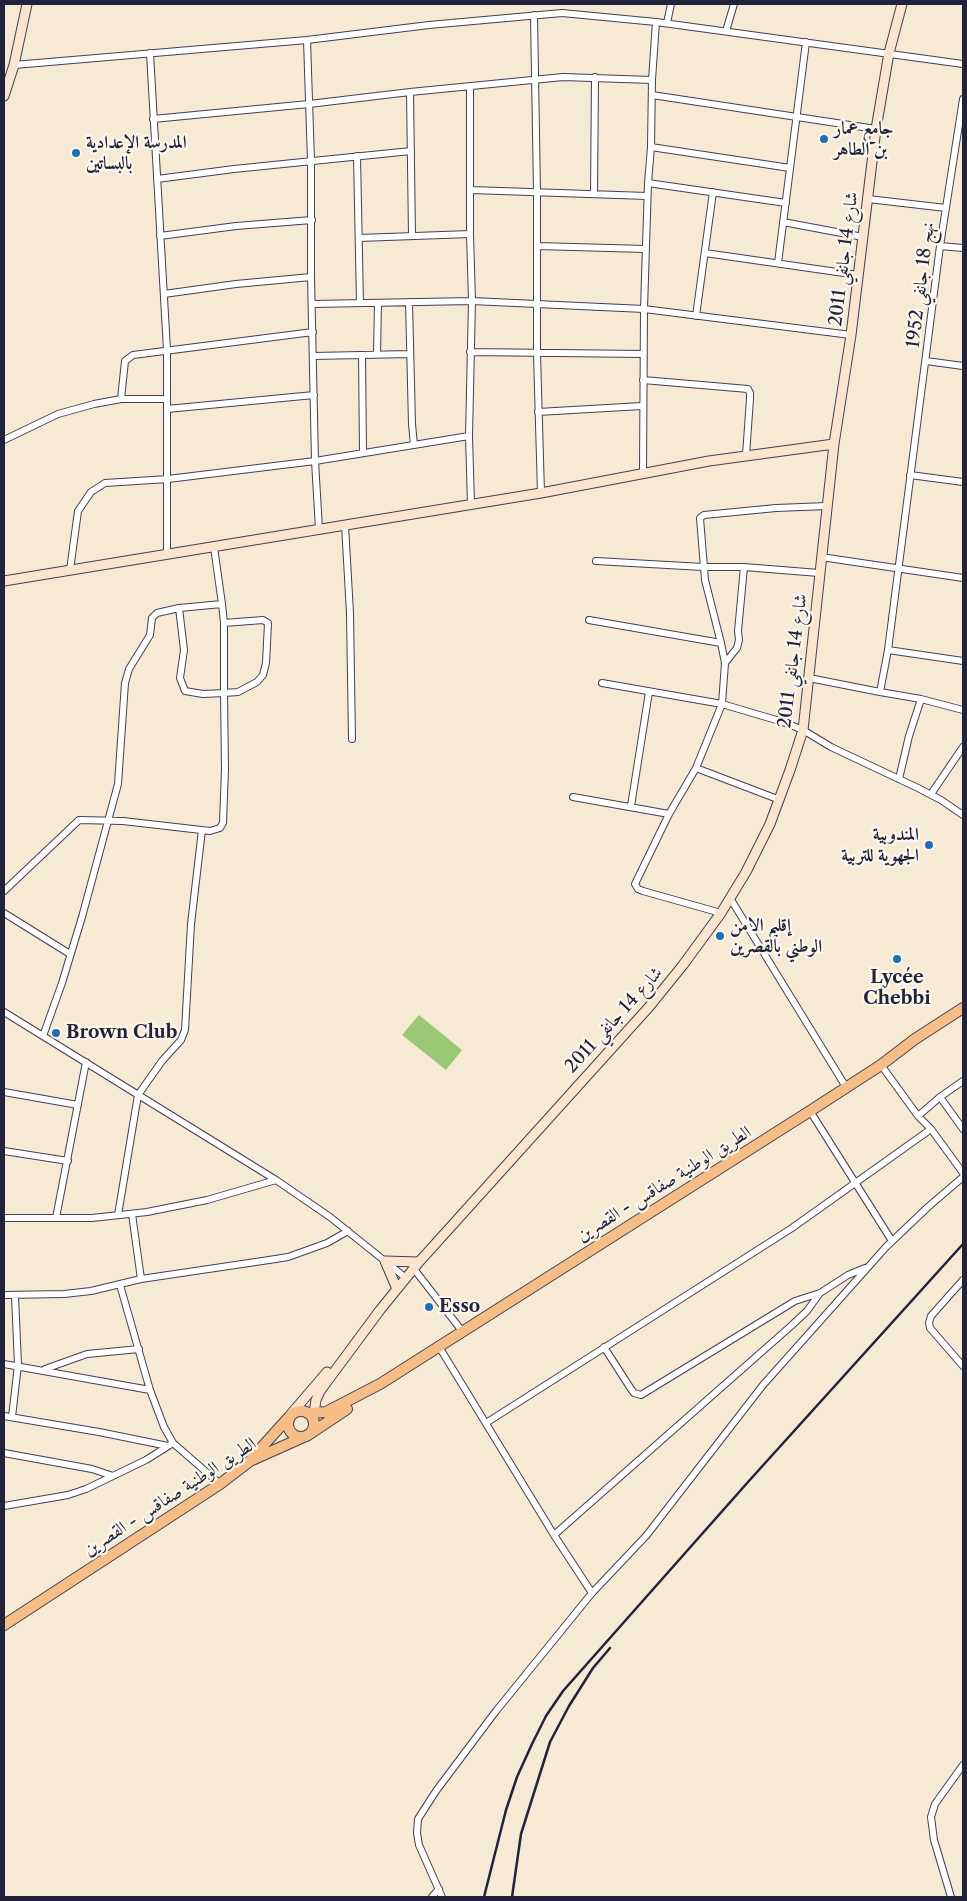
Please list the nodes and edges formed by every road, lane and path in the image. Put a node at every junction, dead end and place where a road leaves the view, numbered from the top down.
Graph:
1 (27, 4) edge
2 (671, 4) edge
3 (734, 4) edge
4 (902, 4) edge
5 (534, 15) junction
6 (656, 22) junction
7 (667, 23) junction
8 (726, 31) junction
9 (307, 40) junction
10 (806, 42) junction
11 (150, 52) junction
12 (889, 53) junction
13 (963, 64) edge
14 (14, 65) junction
15 (595, 77) junction
16 (536, 80) junction
17 (652, 80) junction
18 (470, 86) junction
19 (410, 92) junction
20 (652, 95) junction
21 (4, 96) edge
22 (963, 99) edge
23 (309, 104) junction
24 (797, 117) junction
25 (153, 118) junction
26 (876, 129) junction
27 (651, 147) junction
28 (411, 151) junction
29 (357, 156) junction
30 (311, 161) junction
31 (790, 168) junction
32 (157, 179) junction
33 (648, 183) junction
34 (471, 190) junction
35 (537, 192) junction
36 (713, 192) junction
37 (594, 194) junction
38 (648, 196) junction
39 (868, 199) junction
40 (786, 203) junction
41 (946, 208) junction
42 (312, 220) junction
43 (783, 222) junction
44 (470, 234) junction
45 (160, 236) junction
46 (412, 236) junction
47 (863, 237) junction
48 (359, 238) junction
49 (537, 246) junction
50 (940, 246) junction
51 (963, 248) edge
52 (646, 249) junction
53 (705, 253) junction
54 (778, 263) junction
55 (858, 275) junction
56 (311, 277) junction
57 (164, 294) junction
58 (472, 301) junction
59 (409, 302) junction
60 (360, 303) junction
61 (378, 303) junction
62 (312, 304) junction
63 (536, 304) junction
64 (644, 309) junction
65 (696, 316) junction
66 (313, 332) junction
67 (851, 335) junction
68 (166, 350) junction
69 (470, 352) junction
70 (376, 354) junction
71 (410, 354) junction
72 (537, 354) junction
73 (643, 354) junction
74 (362, 355) junction
75 (313, 356) junction
76 (926, 361) junction
77 (963, 366) edge
78 (643, 380) junction
79 (314, 395) junction
80 (121, 399) junction
81 (167, 400) junction
82 (642, 406) junction
83 (167, 409) junction
84 (538, 412) junction
85 (469, 436) junction
86 (4, 440) edge
87 (834, 444) junction
88 (414, 445) junction
89 (363, 453) junction
90 (746, 455) junction
91 (315, 461) junction
92 (643, 472) junction
93 (910, 475) junction
94 (168, 479) junction
95 (963, 482) edge
96 (541, 493) junction
97 (471, 504) junction
98 (827, 506) junction
99 (344, 525) junction
100 (319, 529) junction
101 (214, 547) junction
102 (167, 554) junction
103 (821, 557) junction
104 (596, 561) dead end
105 (704, 567) junction
106 (744, 567) junction
107 (70, 570) junction
108 (899, 570) junction
109 (819, 573) junction
110 (963, 578) edge
111 (4, 581) edge
112 (222, 604) junction
113 (179, 608) junction
114 (589, 620) dead end
115 (224, 623) junction
116 (721, 643) junction
117 (888, 650) junction
118 (963, 661) edge
119 (724, 663) junction
120 (809, 678) junction
121 (602, 683) dead end
122 (649, 692) junction
123 (880, 692) junction
124 (224, 693) junction
125 (921, 699) junction
126 (722, 704) junction
127 (963, 710) edge
128 (803, 730) junction
129 (352, 739) dead end
130 (963, 747) edge
131 (696, 768) junction
132 (899, 779) junction
133 (931, 794) junction
134 (573, 797) dead end
135 (780, 800) junction
136 (631, 806) junction
137 (669, 814) junction
138 (963, 815) edge
139 (107, 821) junction
140 (202, 830) junction
141 (4, 891) edge
142 (730, 898) junction
143 (4, 913) edge
144 (721, 913) junction
145 (70, 954) junction
146 (963, 1009) edge
147 (4, 1012) edge
148 (43, 1036) junction
149 (86, 1062) junction
150 (881, 1065) junction
151 (963, 1081) edge
152 (846, 1087) junction
153 (4, 1092) edge
154 (138, 1096) junction
155 (940, 1097) junction
156 (78, 1104) junction
157 (810, 1111) junction
158 (918, 1116) junction
159 (931, 1129) junction
160 (963, 1129) edge
161 (4, 1151) edge
162 (68, 1161) junction
163 (963, 1172) edge
164 (963, 1177) edge
165 (276, 1180) junction
166 (854, 1183) junction
167 (132, 1214) junction
168 (118, 1215) junction
169 (4, 1218) edge
170 (56, 1218) junction
171 (348, 1231) junction
172 (892, 1240) junction
173 (385, 1261) junction
174 (416, 1266) junction
175 (867, 1268) junction
176 (406, 1278) junction
177 (141, 1279) junction
178 (963, 1280) edge
179 (120, 1285) junction
180 (397, 1289) junction
181 (820, 1293) junction
182 (4, 1295) edge
183 (15, 1296) junction
184 (462, 1331) junction
185 (438, 1345) junction
186 (604, 1347) junction
187 (138, 1350) junction
188 (347, 1353) junction
189 (4, 1364) edge
190 (18, 1365) junction
191 (963, 1366) edge
192 (44, 1370) junction
193 (380, 1384) junction
194 (150, 1390) junction
195 (292, 1414) junction
196 (311, 1415) junction
197 (4, 1416) edge
198 (12, 1417) junction
199 (486, 1424) junction
200 (308, 1435) junction
201 (170, 1444) junction
202 (4, 1453) edge
203 (250, 1461) junction
204 (113, 1476) junction
205 (220, 1484) junction
206 (4, 1506) edge
207 (554, 1536) junction
208 (592, 1593) junction
209 (4, 1625) edge
210 (963, 1765) edge
211 (439, 1889) junction
212 (432, 1897) edge
213 (442, 1897) edge
214 (951, 1897) edge

1 - 14 main road
2 - 7 street
3 - 8 street
4 - 12 main road, شارع 14 جانفي 2011
5 - 6 street
5 - 9 street
5 - 16 street
6 - 7 street
6 - 17 street
7 - 8 street
8 - 10 street
9 - 11 street
9 - 23 street
10 - 12 street
10 - 24 street
11 - 14 street
11 - 25 street
12 - 13 street
12 - 26 main road, شارع 14 جانفي 2011
14 - 21 main road
15 - 16 street
15 - 17 street
15 - 37 street
16 - 18 street
16 - 35 street
17 - 20 street
18 - 19 street
18 - 34 street
19 - 23 street
19 - 28 street
20 - 24 street
20 - 27 street
22 - 41 street, نهج 18 جانفي 1952
23 - 25 street
23 - 30 street
24 - 26 street
24 - 31 street
25 - 32 street
26 - 39 main road, شارع 14 جانفي 2011
27 - 31 street
27 - 33 street
28 - 29 street
28 - 46 street
29 - 30 street
29 - 48 street
30 - 32 street
30 - 42 street
31 - 40 street
32 - 45 street
33 - 36 street
33 - 38 street
34 - 35 street
34 - 44 street
35 - 37 street
35 - 49 street
36 - 40 street
36 - 53 street
37 - 38 street
38 - 52 street
39 - 41 street
39 - 47 main road, شارع 14 جانفي 2011
40 - 43 street
41 - 50 street, نهج 18 جانفي 1952
42 - 45 street
42 - 56 street
43 - 47 street
43 - 54 street
44 - 46 street
44 - 58 street
45 - 57 street
46 - 48 street
47 - 55 main road, شارع 14 جانفي 2011
48 - 60 street
49 - 52 street
49 - 63 street
50 - 51 street
50 - 76 street, نهج 18 جانفي 1952
52 - 64 street
53 - 54 street
53 - 65 street
54 - 55 street
55 - 67 main road, شارع 14 جانفي 2011
56 - 57 street
56 - 62 street
57 - 68 street
58 - 59 street
58 - 63 street
58 - 69 street
59 - 61 street
59 - 71 street
60 - 61 street
60 - 62 street
61 - 70 street
62 - 66 street
63 - 64 street
63 - 72 street
64 - 65 street
64 - 73 street
65 - 67 street
66 - 68 street
66 - 75 street
67 - 87 main road, شارع 14 جانفي 2011
68 - 80 street
68 - 81 street
69 - 72 street
69 - 85 street
70 - 71 street
70 - 74 street
71 - 88 street
72 - 73 street
72 - 84 street
73 - 78 street
74 - 75 street
74 - 89 street
75 - 79 street
76 - 77 street
76 - 93 street, نهج 18 جانفي 1952
78 - 82 street
78 - 90 street
79 - 83 street
79 - 91 street
80 - 81 street
80 - 86 street
81 - 83 street
82 - 84 street
82 - 92 street
83 - 94 street
84 - 96 street
85 - 88 street
85 - 97 street
87 - 90 main road
87 - 98 main road, شارع 14 جانفي 2011
88 - 89 street
89 - 91 street
90 - 92 main road
91 - 94 street
91 - 100 street
92 - 96 main road
93 - 95 street
93 - 108 street, نهج 18 جانفي 1952
94 - 102 street
94 - 107 street
96 - 97 main road
97 - 99 main road
98 - 103 main road, شارع 14 جانفي 2011
98 - 105 street
99 - 100 main road
99 - 129 street
100 - 101 main road
101 - 102 main road
101 - 112 street
102 - 107 main road
103 - 108 street
103 - 109 main road, شارع 14 جانفي 2011
104 - 105 street
105 - 106 street
105 - 116 street
106 - 109 street
106 - 119 street
107 - 111 main road
108 - 110 street
108 - 117 street, نهج 18 جانفي 1952
109 - 120 main road, شارع 14 جانفي 2011
112 - 113 street
112 - 115 street
113 - 124 street
113 - 139 street
114 - 116 street
115 - 124 street
115 - 124 street
116 - 119 street
117 - 118 street
117 - 123 street, نهج 18 جانفي 1952
119 - 126 street
120 - 123 street
120 - 128 main road, شارع 14 جانفي 2011
121 - 122 street
122 - 126 street
122 - 136 street
123 - 125 street
124 - 140 street
125 - 127 street
125 - 132 street
126 - 128 street
126 - 131 street
128 - 132 street
128 - 135 main road, شارع 14 جانفي 2011
130 - 133 street
131 - 135 street
131 - 137 street
132 - 133 street
133 - 138 street
134 - 136 street
135 - 142 main road, شارع 14 جانفي 2011
136 - 137 street
137 - 144 street
139 - 140 street
139 - 141 street
139 - 145 street
140 - 154 street
142 - 144 main road, شارع 14 جانفي 2011
142 - 152 street
143 - 145 street
144 - 174 main road, شارع 14 جانفي 2011
145 - 148 street
146 - 150 main road, الطريق الوطنية صفاقس - القصرين
147 - 148 street
148 - 149 street
149 - 154 street
149 - 156 street
150 - 152 main road, الطريق الوطنية صفاقس - القصرين
150 - 158 street
151 - 155 street
152 - 157 main road, الطريق الوطنية صفاقس - القصرين
153 - 156 street
154 - 165 street
154 - 168 street
155 - 158 street
155 - 160 street
156 - 162 street
157 - 166 street
157 - 184 main road, الطريق الوطنية صفاقس - القصرين
158 - 159 street
159 - 163 street
159 - 166 street
161 - 162 street
162 - 170 street
164 - 172 street
165 - 167 street
165 - 171 street
166 - 172 street
166 - 186 street
167 - 168 street
167 - 177 street
168 - 170 street
169 - 170 street
171 - 173 street
171 - 177 street
172 - 175 street
173 - 174 main road
173 - 176 street
173 - 180 main road
174 - 176 main road, شارع 14 جانفي 2011
174 - 184 street
175 - 181 street
175 - 208 street
176 - 180 main road, شارع 14 جانفي 2011
177 - 179 street
178 - 191 street
179 - 183 street
179 - 187 street
180 - 188 main road, شارع 14 جانفي 2011
181 - 186 street
181 - 207 street
182 - 183 street
183 - 190 street
184 - 185 main road, الطريق الوطنية صفاقس - القصرين
185 - 193 main road, الطريق الوطنية صفاقس - القصرين
185 - 199 street
186 - 199 street
187 - 192 street
187 - 194 street
188 - 195 main road, شارع 14 جانفي 2011
188 - 196 main road, شارع 14 جانفي 2011
189 - 190 street
190 - 192 street
190 - 198 street
192 - 194 street
193 - 196 main road, الطريق الوطنية صفاقس - القصرين
193 - 200 main road, الطريق الوطنية صفاقس - القصرين
194 - 201 street
195 - 196 main road
195 - 200 main road
195 - 203 main road, شارع 14 جانفي 2011
196 - 200 main road
197 - 198 street
198 - 201 street
199 - 207 street
200 - 203 main road, الطريق الوطنية صفاقس - القصرين
201 - 204 street
201 - 205 street
202 - 204 street
203 - 205 main road, الطريق الوطنية صفاقس - القصرين
204 - 206 street
205 - 209 main road, الطريق الوطنية صفاقس - القصرين
207 - 208 street
208 - 211 street
210 - 214 street
211 - 212 street
211 - 213 street

